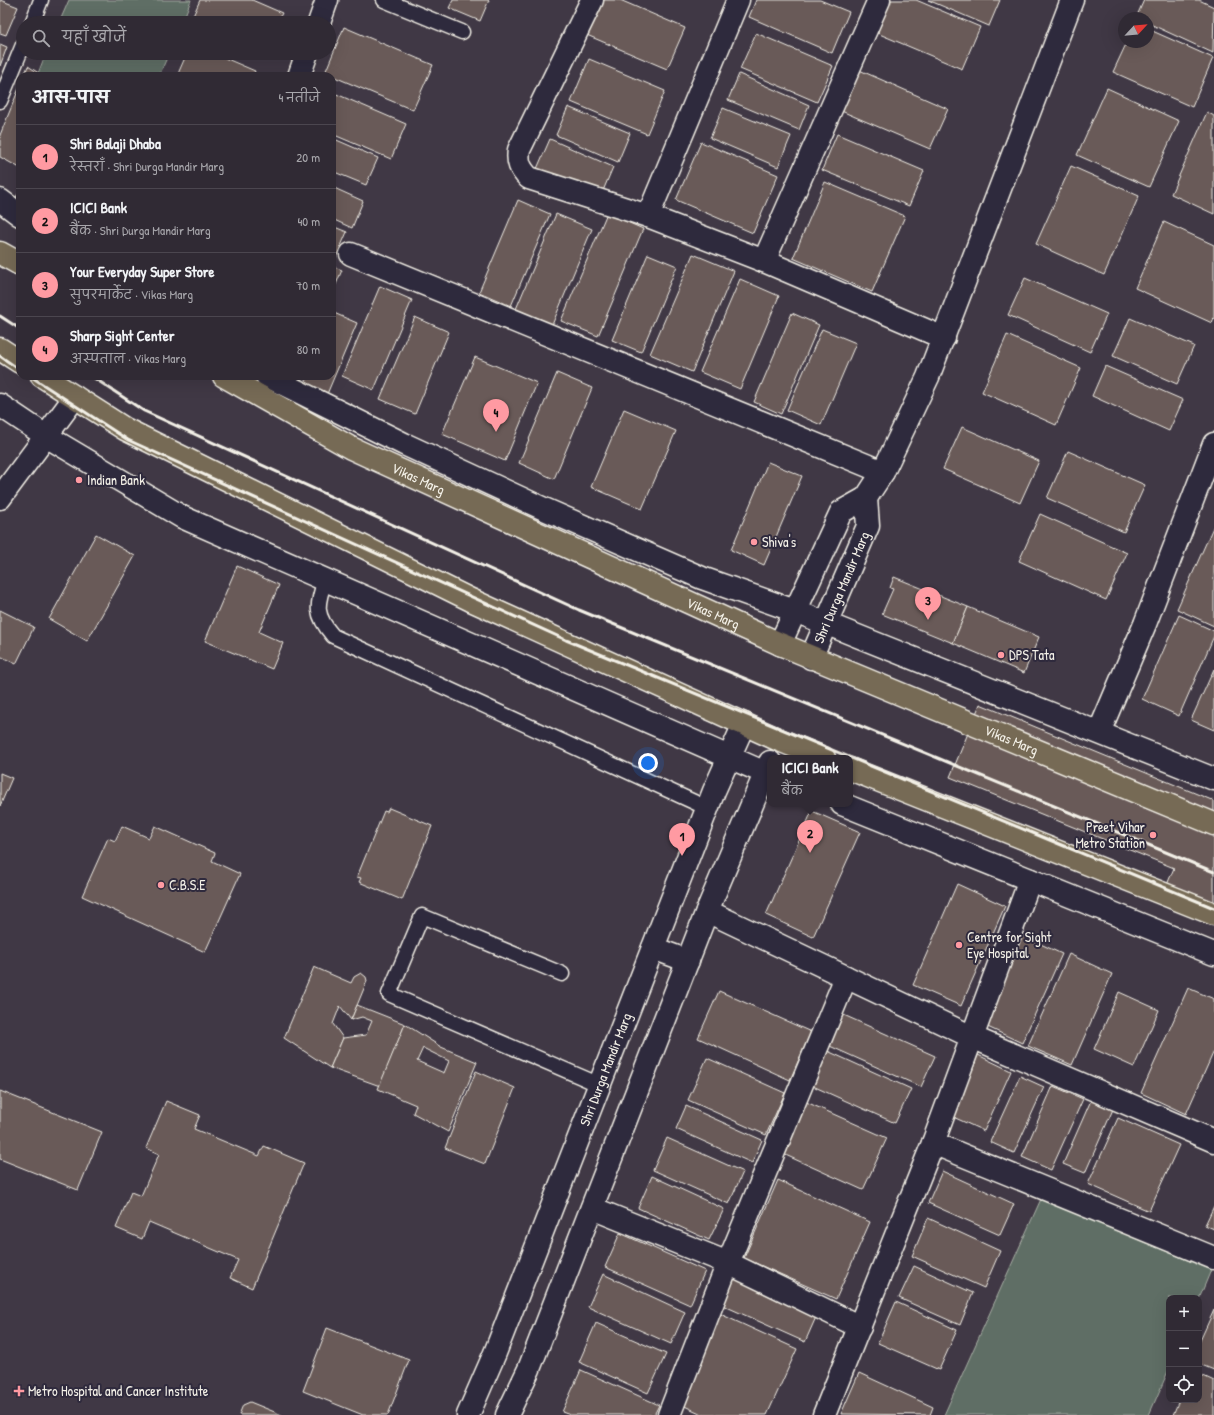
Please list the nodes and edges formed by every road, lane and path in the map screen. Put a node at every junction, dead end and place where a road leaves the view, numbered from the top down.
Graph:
1 (41, 0) edge
2 (327, 0) edge
3 (384, 0) edge
4 (592, 0) edge
5 (738, 0) edge
6 (879, 0) edge
7 (1072, 0) edge
8 (35, 16) edge
9 (321, 16) edge
10 (462, 32) dead end
11 (17, 60) edge
12 (305, 60) edge
13 (300, 72) edge
14 (0, 101) edge
15 (0, 200) edge
16 (16, 212) edge
17 (648, 216) junction
18 (0, 253) edge
19 (351, 254) dead end
20 (764, 261) junction
21 (16, 262) edge
22 (944, 338) junction
23 (0, 349) edge
24 (16, 359) edge
25 (48, 380) edge
26 (231, 380) edge
27 (275, 380) edge
28 (74, 397) junction
29 (0, 405) edge
30 (46, 436) junction
31 (1214, 444) edge
32 (882, 472) junction
33 (1206, 487) edge
34 (0, 498) edge
35 (866, 498) junction
36 (325, 580) junction
37 (795, 611) junction
38 (825, 623) junction
39 (780, 644) junction
40 (811, 658) junction
41 (1102, 723) dead end
42 (744, 724) junction
43 (767, 756) edge
44 (729, 757) junction
45 (767, 762) edge
46 (853, 770) edge
47 (767, 771) edge
48 (1214, 779) edge
49 (849, 807) edge
50 (708, 808) junction
51 (1214, 824) edge
52 (1030, 880) junction
53 (708, 911) junction
54 (1214, 914) edge
55 (653, 948) junction
56 (1214, 954) edge
57 (688, 961) junction
58 (562, 974) dead end
59 (846, 977) junction
60 (972, 1037) junction
61 (600, 1085) junction
62 (1214, 1140) edge
63 (934, 1143) junction
64 (592, 1208) junction
65 (1214, 1258) edge
66 (728, 1263) junction
67 (860, 1327) junction
68 (512, 1414) edge
69 (468, 1415) edge
70 (669, 1415) edge
71 (824, 1415) edge

1 - 8 lane
2 - 9 street
3 - 10 lane
4 - 17 street
5 - 17 street
6 - 20 street
7 - 22 street
11 - 14 lane
12 - 13 street
15 - 16 street
17 - 20 street
18 - 21 main road
19 - 32 street
20 - 22 street
22 - 32 street
23 - 24 main road
25 - 28 main road
26 - 39 main road, Vikas Marg
27 - 37 street
28 - 30 street
28 - 42 main road
29 - 30 street
30 - 34 street
30 - 36 street
31 - 33 street
32 - 35 street
33 - 41 street
35 - 37 street
35 - 38 street, Shri Durga Mandir Marg
36 - 44 street
36 - 50 lane
37 - 38 street
37 - 39 street
38 - 40 street, Shri Durga Mandir Marg
38 - 48 street
39 - 40 main road, Vikas Marg
40 - 51 main road, Vikas Marg
42 - 43 main road
42 - 44 street, Shri Durga Mandir Marg
44 - 45 street
44 - 50 street, Shri Durga Mandir Marg
46 - 54 main road
47 - 53 street
49 - 52 street
50 - 55 street, Shri Durga Mandir Marg
52 - 56 street
52 - 60 street
53 - 57 street
53 - 59 street
55 - 57 street
55 - 61 street, Shri Durga Mandir Marg
57 - 64 street
58 - 61 lane
59 - 60 street
59 - 66 street
60 - 62 street
60 - 63 street
61 - 69 street, Shri Durga Mandir Marg
63 - 65 street
63 - 67 street
64 - 66 street
64 - 68 street
66 - 67 street
66 - 70 street
67 - 71 street

